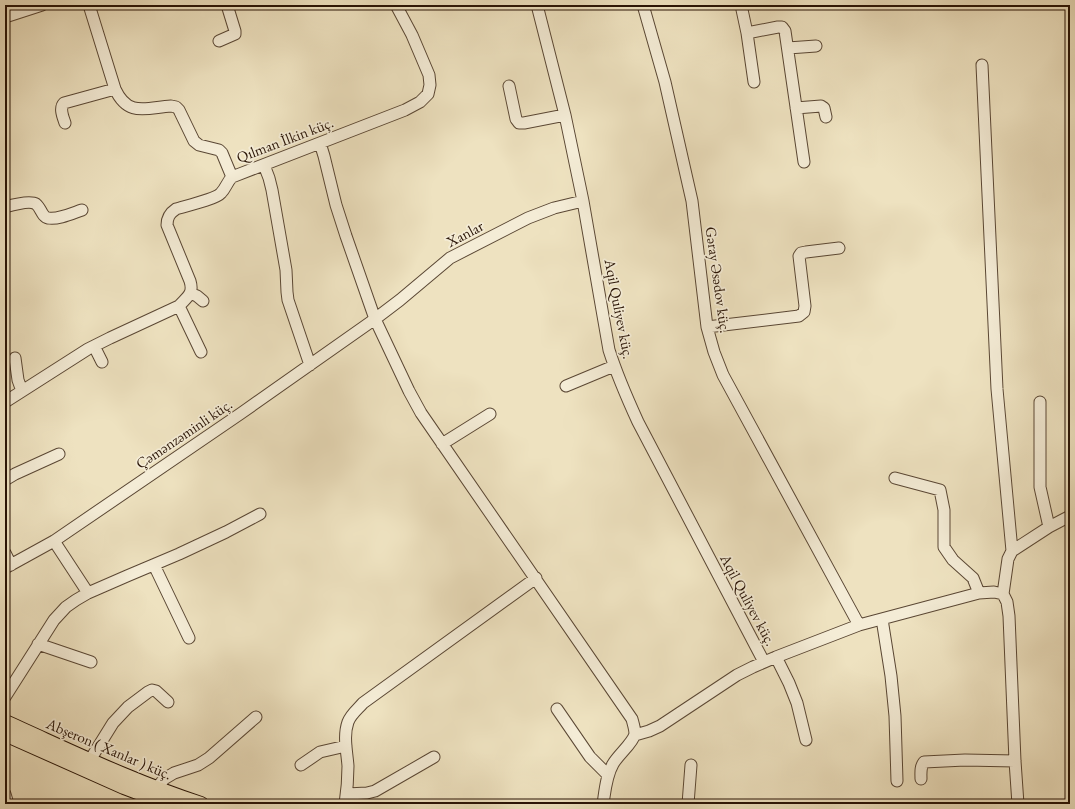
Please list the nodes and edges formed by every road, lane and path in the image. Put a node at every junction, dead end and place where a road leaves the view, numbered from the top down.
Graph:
1 (42, 5) edge
2 (89, 5) edge
3 (227, 5) edge
4 (396, 5) edge
5 (537, 5) edge
6 (643, 5) edge
7 (741, 5) edge
8 (5, 17) edge
9 (747, 33) junction
10 (219, 41) dead end
11 (816, 46) dead end
12 (788, 48) junction
13 (982, 66) dead end
14 (754, 82) dead end
15 (509, 86) dead end
16 (115, 89) junction
17 (796, 108) junction
18 (565, 115) junction
19 (826, 117) dead end
20 (65, 123) dead end
21 (320, 142) junction
22 (804, 162) dead end
23 (264, 165) junction
24 (232, 177) junction
25 (583, 201) junction
26 (5, 207) edge
27 (82, 210) dead end
28 (839, 248) dead end
29 (190, 293) junction
30 (203, 301) dead end
31 (179, 306) junction
32 (375, 319) junction
33 (707, 328) junction
34 (94, 346) junction
35 (201, 352) dead end
36 (14, 358) dead end
37 (102, 362) dead end
38 (310, 365) junction
39 (614, 366) junction
40 (566, 386) dead end
41 (22, 391) junction
42 (5, 402) edge
43 (1040, 402) dead end
44 (490, 414) dead end
45 (442, 444) junction
46 (58, 454) dead end
47 (895, 478) dead end
48 (5, 480) edge
49 (260, 514) dead end
50 (1070, 516) edge
51 (1049, 527) junction
52 (54, 541) junction
53 (1012, 551) junction
54 (5, 553) edge
55 (154, 565) junction
56 (8, 567) edge
57 (536, 578) junction
58 (88, 593) junction
59 (979, 593) junction
60 (1002, 594) junction
61 (882, 619) junction
62 (859, 625) junction
63 (189, 638) dead end
64 (38, 644) junction
65 (776, 657) junction
66 (91, 662) dead end
67 (764, 662) junction
68 (5, 697) edge
69 (168, 702) dead end
70 (557, 709) dead end
71 (256, 717) dead end
72 (5, 722) edge
73 (5, 734) edge
74 (635, 735) junction
75 (806, 740) dead end
76 (346, 746) junction
77 (434, 757) dead end
78 (90, 760) junction
79 (1015, 761) junction
80 (301, 765) dead end
81 (691, 766) dead end
82 (608, 775) junction
83 (922, 779) dead end
84 (897, 781) dead end
85 (156, 789) junction
86 (5, 794) edge
87 (346, 799) edge
88 (8, 804) edge
89 (169, 804) edge
90 (201, 804) edge
91 (604, 804) edge
92 (688, 804) edge
93 (1018, 804) edge

1 - 8 street
2 - 16 street
3 - 10 street
4 - 21 street, Qılman İlkin küç.
5 - 18 street, Aqil Quliyev küç.
6 - 33 street, Gəray Əsədov küç.
7 - 9 street
9 - 12 street
9 - 14 street
11 - 12 street
12 - 17 street
13 - 53 street
15 - 18 street
16 - 20 street
16 - 24 street
17 - 19 street
17 - 22 street
18 - 25 street, Aqil Quliyev küç.
21 - 23 street, Qılman İlkin küç.
21 - 32 street
23 - 24 street, Qılman İlkin küç.
23 - 38 street
24 - 29 street, Qılman İlkin küç.
25 - 32 street, Xanlar
25 - 39 street, Aqil Quliyev küç.
26 - 27 street
28 - 33 street
29 - 30 street
29 - 31 street
31 - 34 street
31 - 35 street
32 - 38 street, Çəmənzəminli küç.
32 - 45 street
33 - 62 street, Gəray Əsədov küç.
34 - 37 street
34 - 41 street
36 - 41 street
38 - 52 street, Çəmənzəminli küç.
39 - 40 street
39 - 67 street, Aqil Quliyev küç.
41 - 42 street
43 - 51 street
44 - 45 street
45 - 57 street
46 - 48 street
47 - 59 street
49 - 55 street
50 - 51 street
51 - 53 street
52 - 56 street, Çəmənzəminli küç.
52 - 58 street
53 - 60 street
54 - 56 street
55 - 58 street
55 - 63 street
57 - 74 street
57 - 76 street
58 - 64 street
59 - 60 street
59 - 61 street
60 - 79 street
61 - 62 street
61 - 84 street
62 - 65 street
64 - 66 street
64 - 68 street
65 - 67 street
65 - 75 street
67 - 74 street
69 - 78 street
70 - 82 street
71 - 85 street
72 - 78 main road, Abşeron ( Xanlar ) küç.
73 - 89 main road
74 - 82 street
76 - 80 street
76 - 87 street
77 - 87 street
78 - 85 main road, Abşeron ( Xanlar ) küç.
79 - 83 street
79 - 93 street
81 - 92 street
82 - 91 street
85 - 90 main road, Abşeron ( Xanlar ) küç.
86 - 88 street

